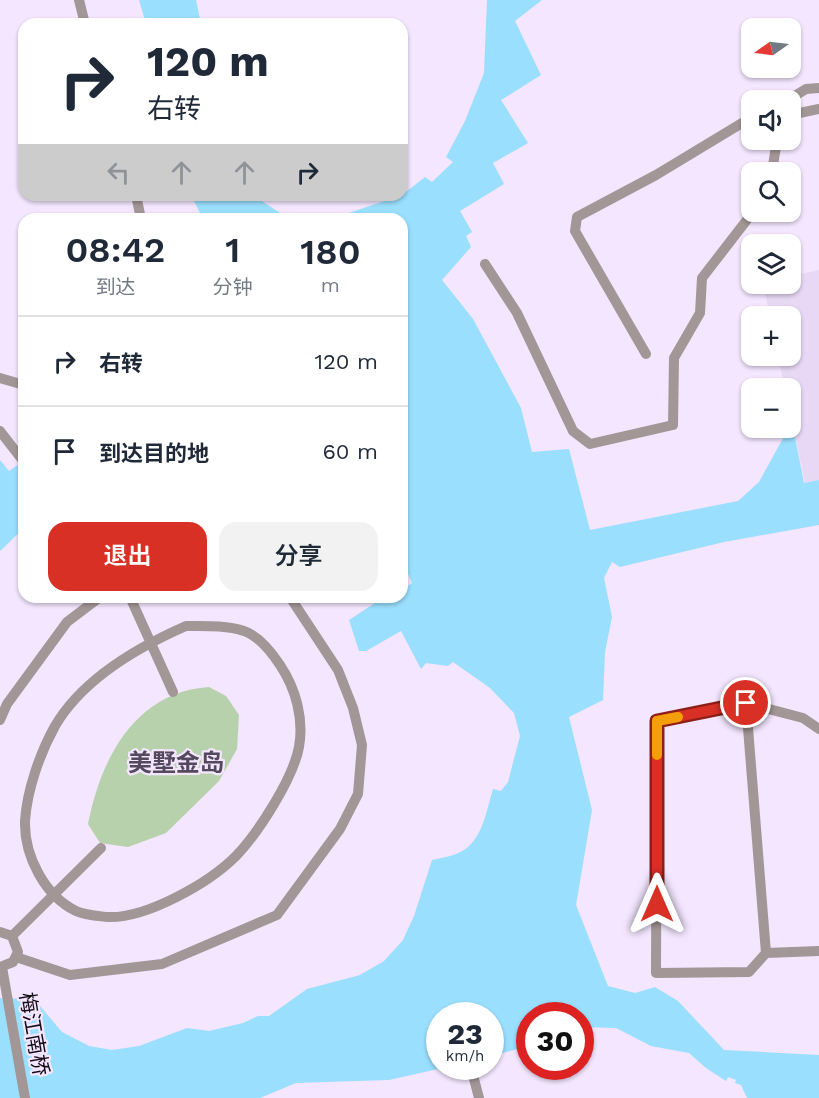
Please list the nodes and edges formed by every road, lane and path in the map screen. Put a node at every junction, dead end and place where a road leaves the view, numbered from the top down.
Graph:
1 (79, 0) edge
2 (84, 18) edge
3 (819, 88) edge
4 (801, 92) edge
5 (819, 109) edge
6 (801, 113) edge
7 (741, 124) edge
8 (745, 222) edge
9 (485, 264) dead end
10 (646, 354) dead end
11 (0, 378) edge
12 (18, 383) edge
13 (0, 421) edge
14 (0, 431) edge
15 (18, 444) edge
16 (18, 454) edge
17 (92, 603) edge
18 (133, 603) edge
19 (294, 603) edge
20 (152, 641) junction
21 (173, 692) dead end
22 (746, 703) junction
23 (0, 720) edge
24 (819, 729) edge
25 (101, 848) dead end
26 (54, 896) junction
27 (0, 932) edge
28 (12, 936) junction
29 (819, 951) edge
30 (766, 953) junction
31 (16, 957) junction
32 (2, 970) edge
33 (474, 1080) edge
34 (25, 1098) edge
35 (479, 1098) edge

1 - 2 street
3 - 4 street
5 - 6 street
7 - 10 street
8 - 9 street
11 - 12 street
13 - 15 street
14 - 16 street
17 - 23 street
18 - 20 street
19 - 31 street
20 - 21 street
20 - 26 street
20 - 26 street
22 - 24 street
22 - 30 street
22 - 30 street
25 - 26 street
26 - 28 street
27 - 28 street
28 - 31 street
29 - 30 street
31 - 32 street
32 - 34 street, 梅江南桥
33 - 35 street

